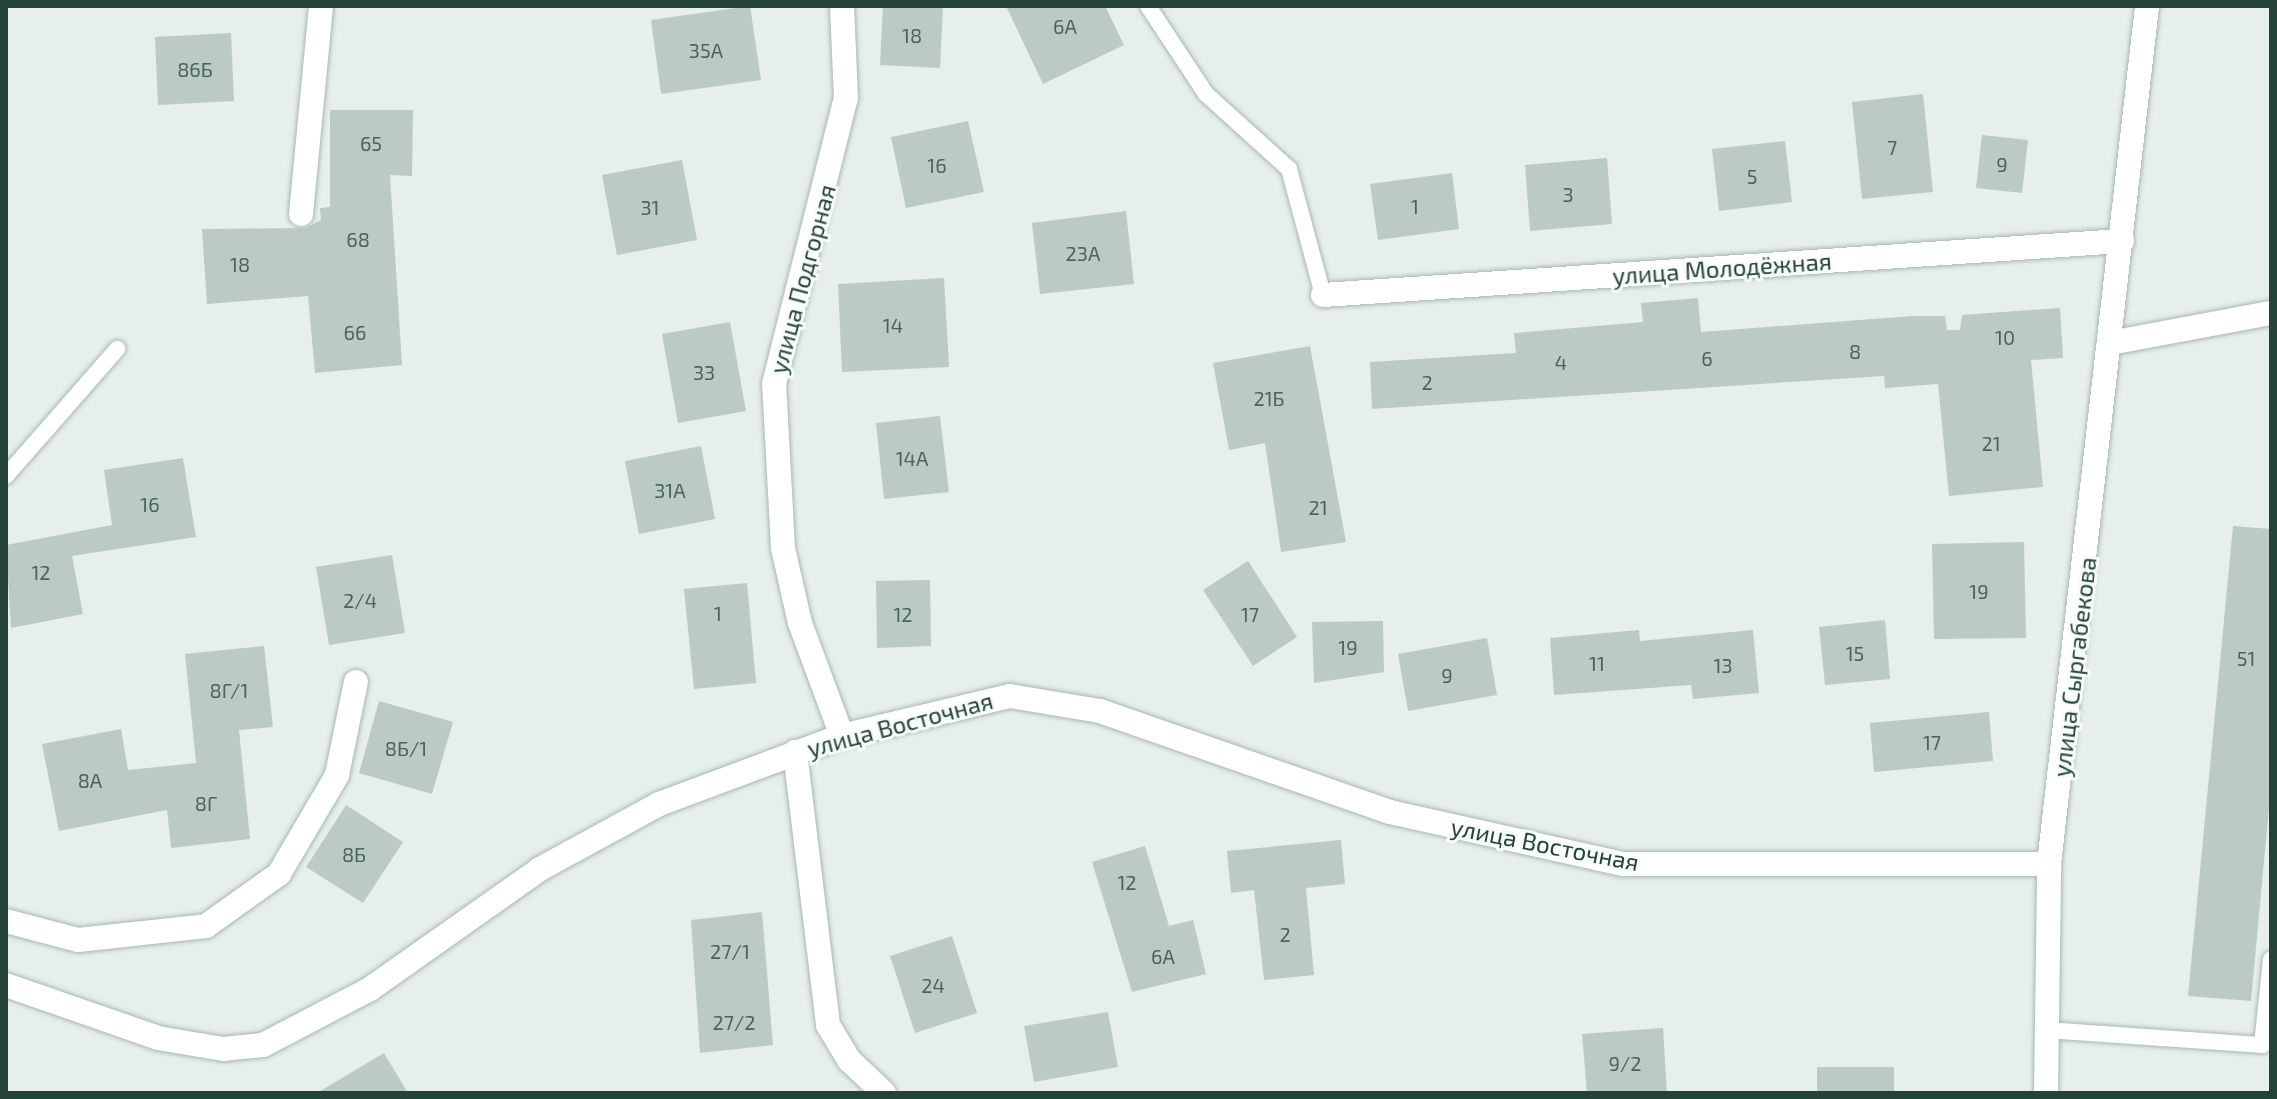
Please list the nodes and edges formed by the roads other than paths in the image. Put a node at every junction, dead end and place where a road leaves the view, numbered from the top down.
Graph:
1 (321, 6) edge
2 (842, 6) edge
3 (1148, 6) edge
4 (2147, 6) edge
5 (301, 214) dead end
6 (2122, 241) junction
7 (1323, 295) joint
8 (2271, 313) edge
9 (2110, 343) junction
10 (117, 349) dead end
11 (6, 476) edge
12 (356, 682) dead end
13 (842, 736) junction
14 (795, 752) junction
15 (2049, 864) junction
16 (6, 921) edge
17 (2271, 959) edge
18 (6, 985) edge
19 (2047, 1030) junction
20 (884, 1093) edge
21 (2046, 1093) edge

1 - 5 street
2 - 13 street, улица Подгорная
3 - 7 lane
4 - 6 street, улица Сыргабекова
6 - 7 street, улица Молодёжная
6 - 9 street, улица Сыргабекова
8 - 9 street
9 - 15 street, улица Сыргабекова
10 - 11 lane
12 - 16 street
13 - 14 street, улица Восточная
13 - 15 street, улица Восточная
14 - 18 street, улица Восточная
14 - 20 street
15 - 19 street, улица Сыргабекова
17 - 19 lane
19 - 21 street, улица Сыргабекова

